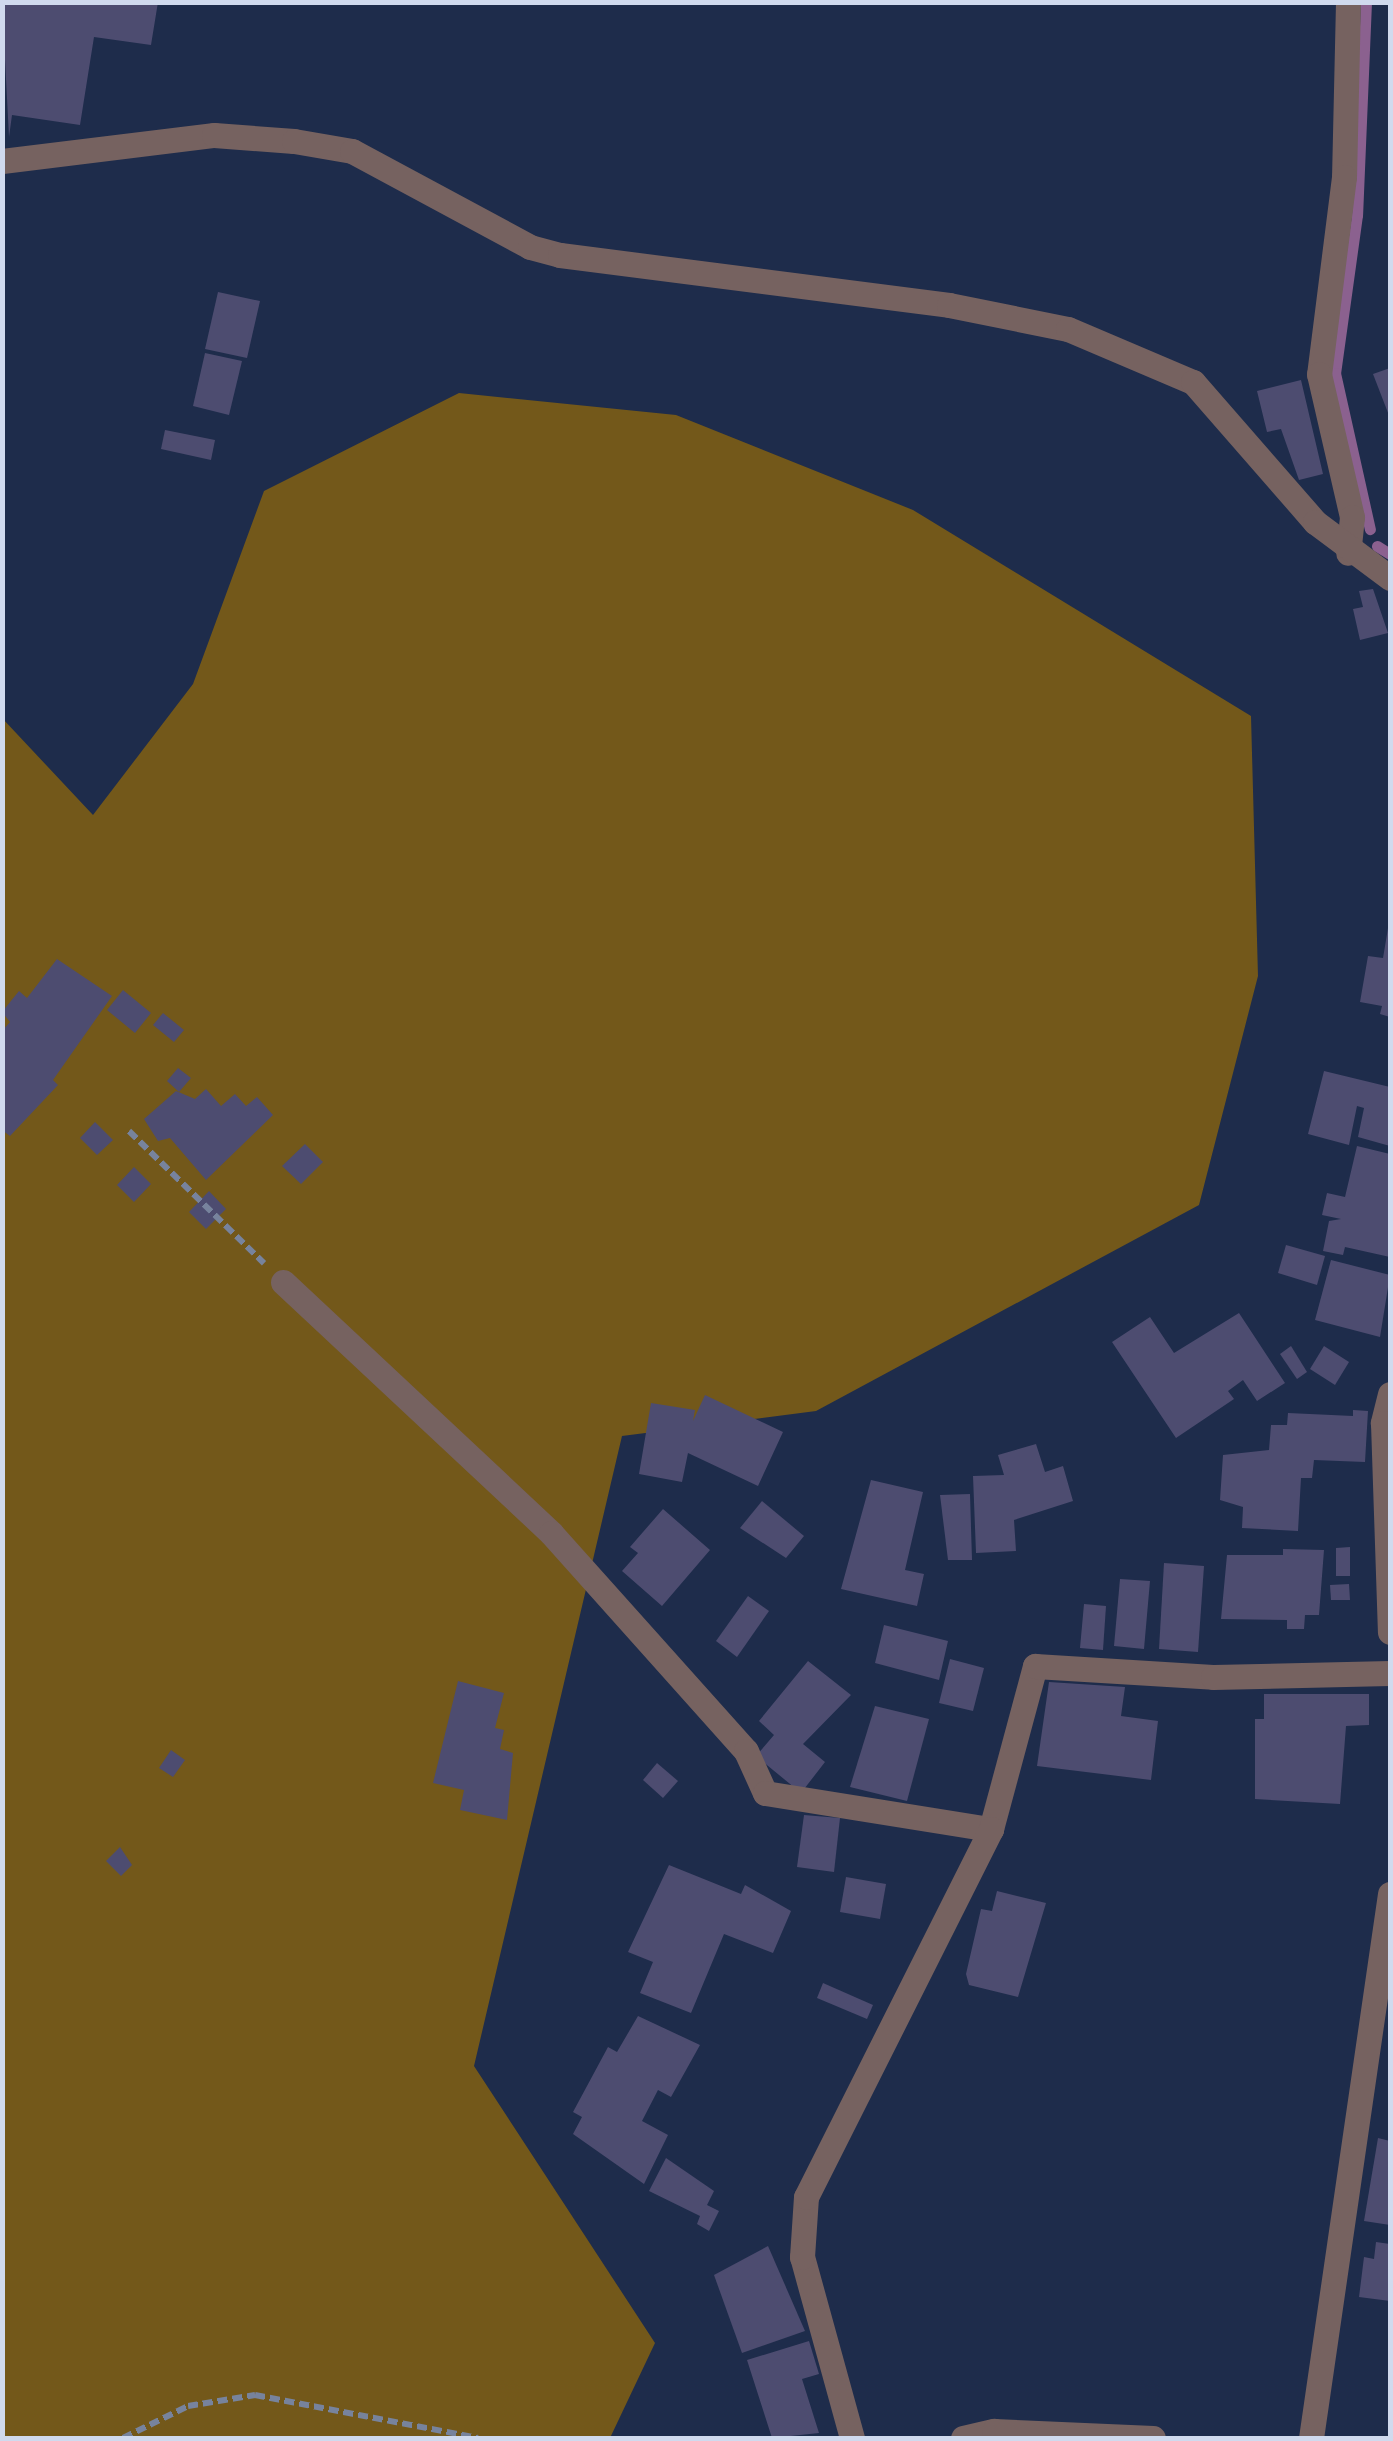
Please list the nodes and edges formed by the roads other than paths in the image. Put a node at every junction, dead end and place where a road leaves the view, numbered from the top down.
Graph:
1 (1348, 2) edge
2 (2, 161) edge
3 (1348, 553) junction
4 (1390, 578) edge
5 (283, 1282) road end
6 (1390, 1394) edge
7 (1390, 1632) edge
8 (1390, 1673) edge
9 (992, 1830) junction
10 (1390, 1894) edge
11 (852, 2438) edge
12 (963, 2438) edge
13 (1153, 2438) edge
14 (1310, 2438) edge

1 - 3 street
2 - 3 street
3 - 4 street
5 - 9 street
6 - 7 street
8 - 9 street
9 - 11 street
10 - 14 street
12 - 13 street

